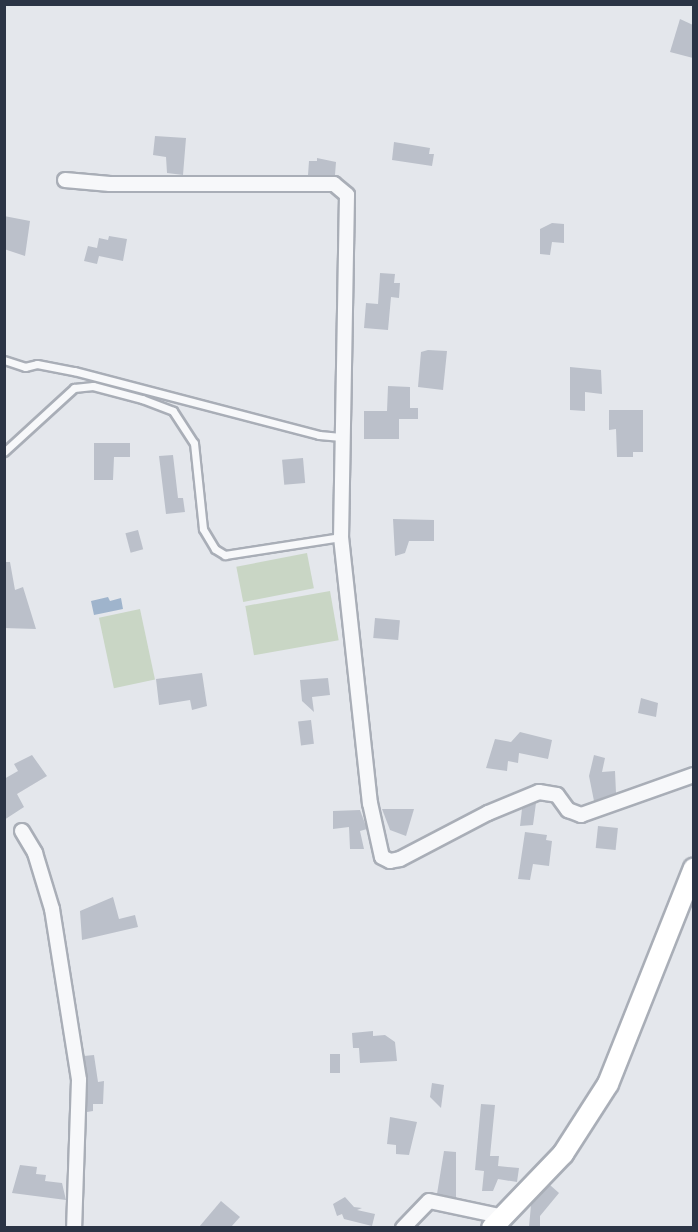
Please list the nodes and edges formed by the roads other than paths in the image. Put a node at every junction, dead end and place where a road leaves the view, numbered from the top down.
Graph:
1 (65, 180) dead end
2 (4, 360) edge
3 (340, 437) junction
4 (4, 452) edge
5 (341, 537) junction
6 (693, 775) edge
7 (22, 831) dead end
8 (693, 868) edge
9 (495, 1225) edge
10 (75, 1227) edge
11 (402, 1227) edge

1 - 3 street
2 - 3 lane
3 - 5 street
4 - 5 lane
5 - 6 street
7 - 10 street
8 - 9 main road
9 - 11 street

